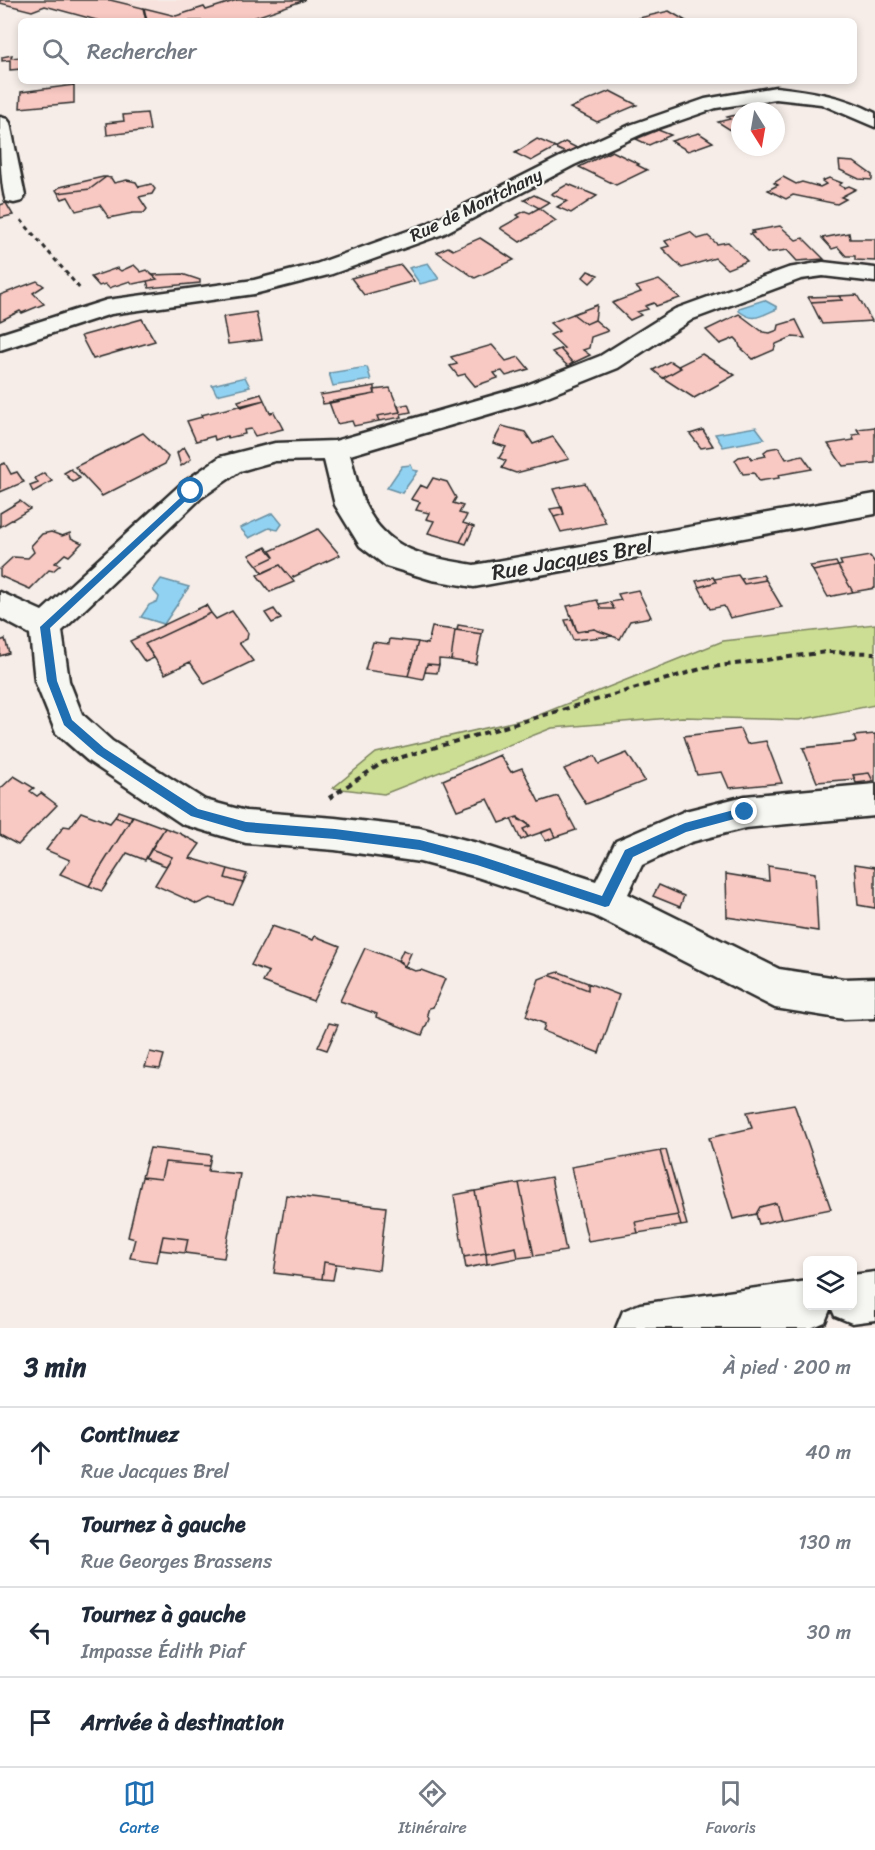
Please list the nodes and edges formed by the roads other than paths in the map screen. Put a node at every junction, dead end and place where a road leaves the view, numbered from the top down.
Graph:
1 (875, 121) edge
2 (0, 123) edge
3 (14, 196) dead end
4 (875, 275) edge
5 (0, 342) edge
6 (335, 450) junction
7 (875, 504) edge
8 (0, 604) edge
9 (45, 627) junction
10 (875, 800) edge
11 (605, 902) junction
12 (875, 998) edge
13 (875, 1296) edge
14 (857, 1298) edge
15 (803, 1306) edge
16 (640, 1328) edge

1 - 5 street, Rue de Montchany
2 - 3 street
4 - 6 street
6 - 7 street, Rue Jacques Brel
6 - 9 street
8 - 9 street
9 - 11 street
10 - 11 street
11 - 12 street
13 - 14 street
15 - 16 street

